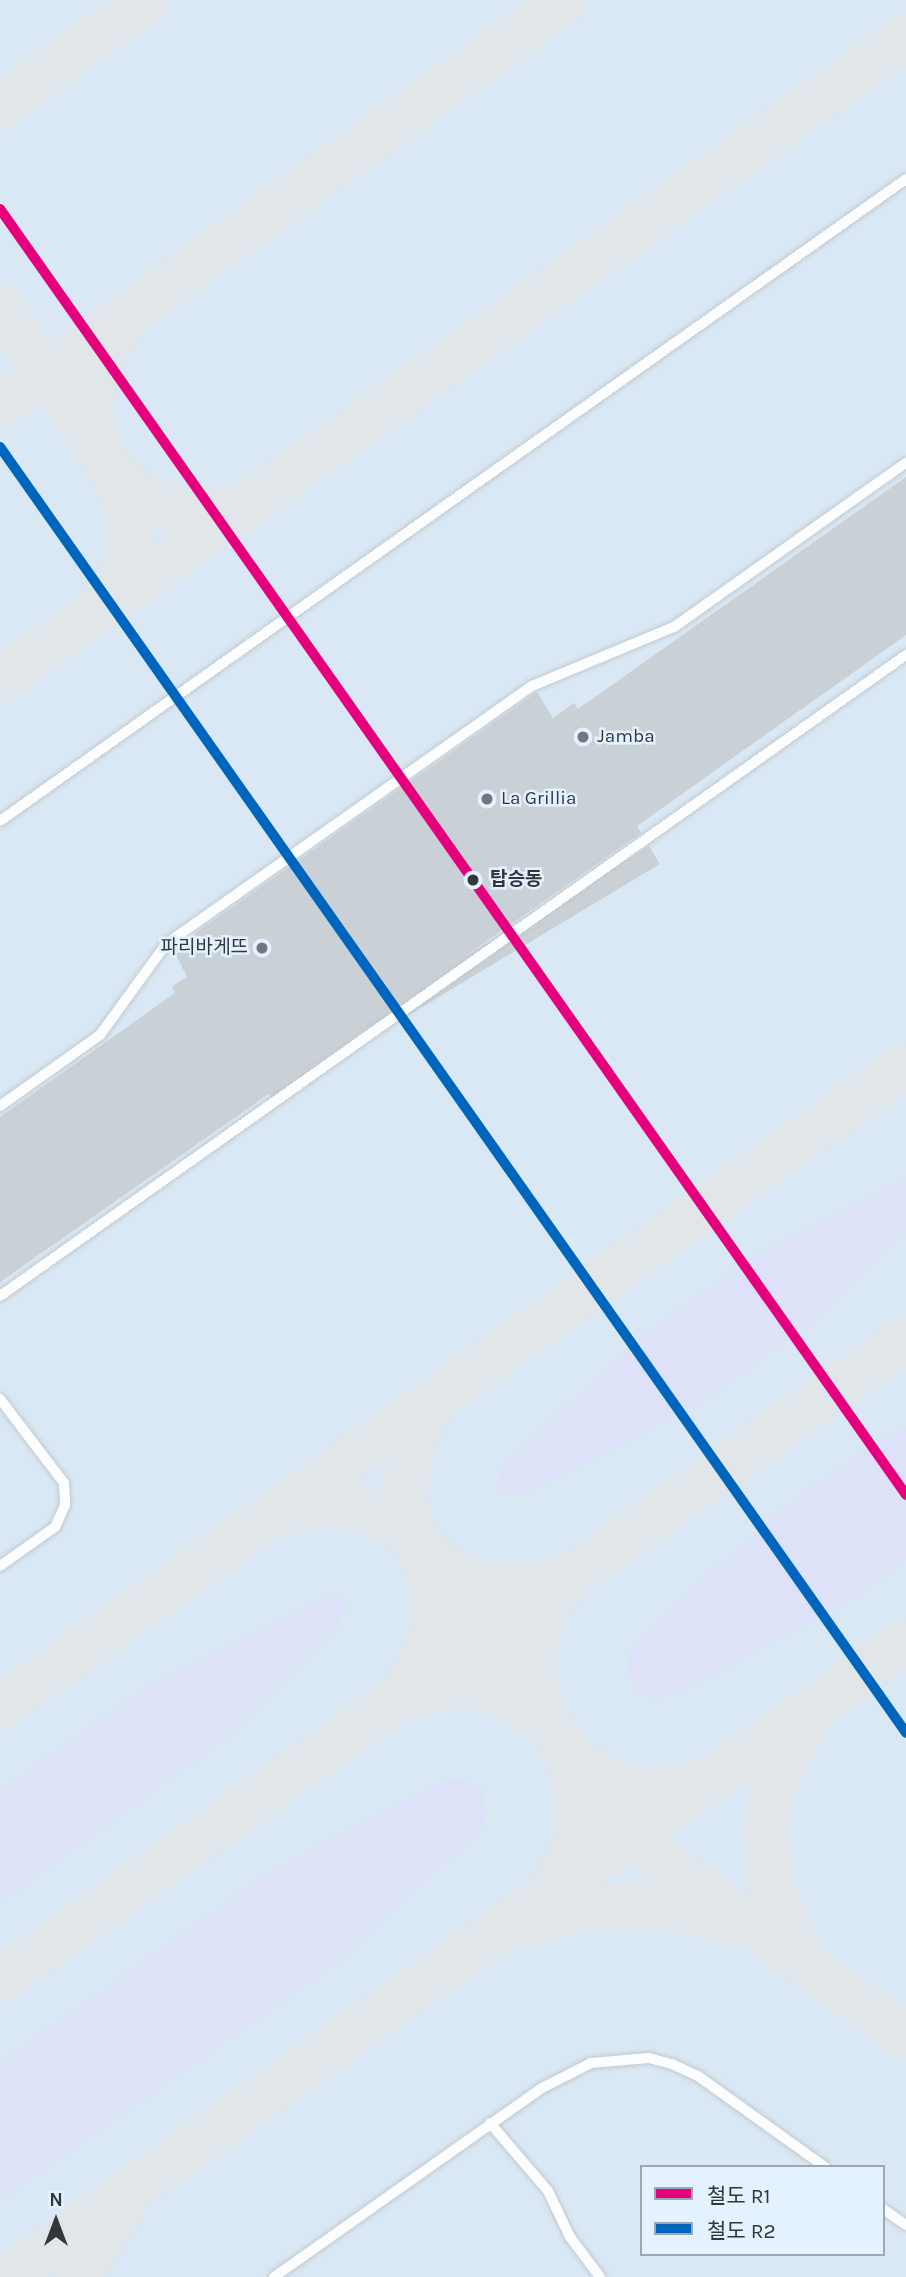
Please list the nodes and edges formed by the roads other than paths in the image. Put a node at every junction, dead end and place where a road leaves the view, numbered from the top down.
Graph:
1 (906, 179) edge
2 (906, 463) edge
3 (906, 655) edge
4 (0, 821) edge
5 (0, 1106) edge
6 (0, 1296) edge
7 (0, 1399) edge
8 (0, 1566) edge
9 (490, 2123) junction
10 (822, 2165) edge
11 (885, 2210) edge
12 (906, 2225) edge
13 (274, 2277) edge
14 (600, 2277) edge

1 - 4 lane
2 - 5 lane
3 - 6 lane
7 - 8 lane
9 - 10 lane
9 - 13 lane
9 - 14 lane
11 - 12 lane

